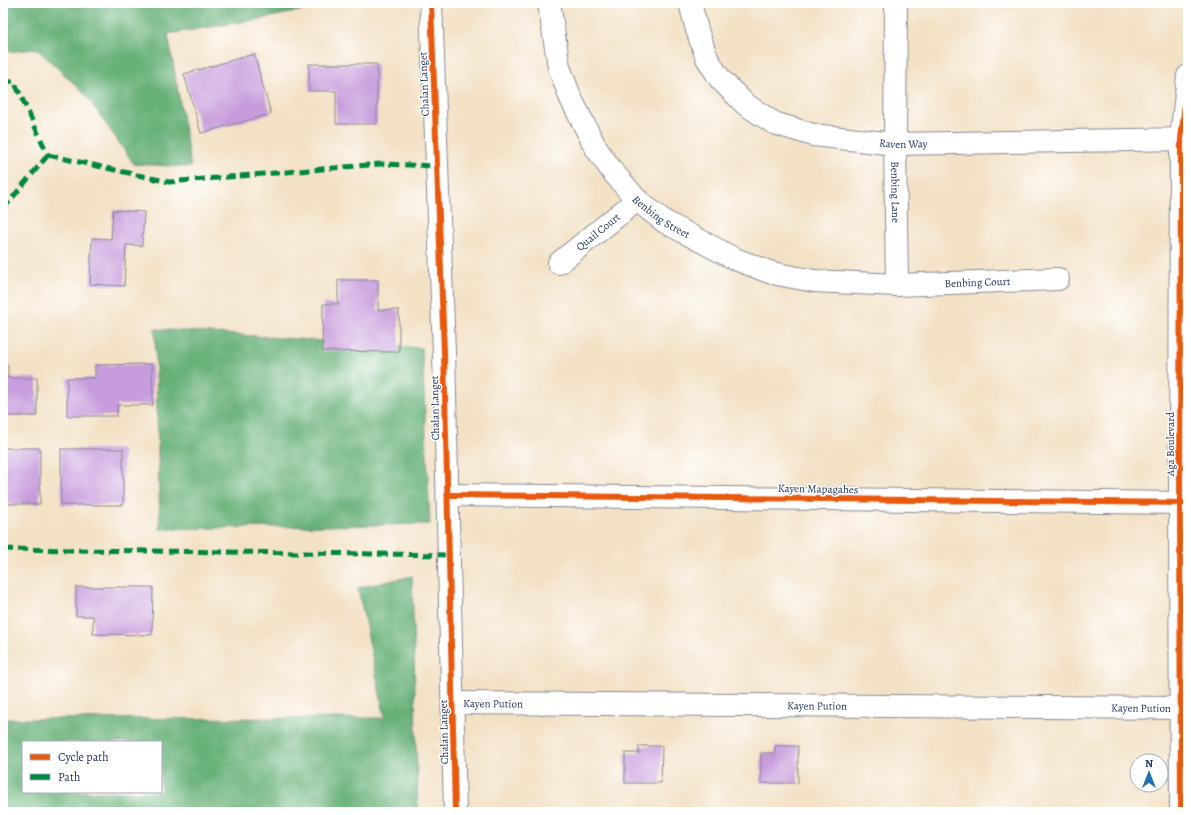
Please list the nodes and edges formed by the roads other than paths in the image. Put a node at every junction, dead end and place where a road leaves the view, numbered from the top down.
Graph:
1 (431, 3) edge
2 (549, 3) edge
3 (690, 3) edge
4 (896, 3) edge
5 (1188, 76) edge
6 (1185, 139) edge
7 (895, 144) junction
8 (637, 200) junction
9 (559, 263) dead end
10 (1058, 279) dead end
11 (897, 285) junction
12 (448, 495) junction
13 (1184, 503) edge
14 (453, 703) junction
15 (1181, 708) junction
16 (455, 812) edge
17 (1181, 812) edge

1 - 12 street, Chalan Langet
2 - 8 street, Benbing Street
3 - 7 street, Raven Way
4 - 7 street, Benbing Lane
5 - 6 street, Aga Boulevard
6 - 7 street, Raven Way
6 - 13 street, Aga Boulevard
7 - 11 street, Benbing Lane
8 - 9 street, Quail Court
8 - 11 street, Benbing Street
10 - 11 street, Benbing Court
12 - 13 street, Kayen Mapagahes
12 - 14 street, Chalan Langet
13 - 15 street, Aga Boulevard
14 - 15 street, Kayen Pution
14 - 16 street, Chalan Langet
15 - 17 street, Aga Boulevard

